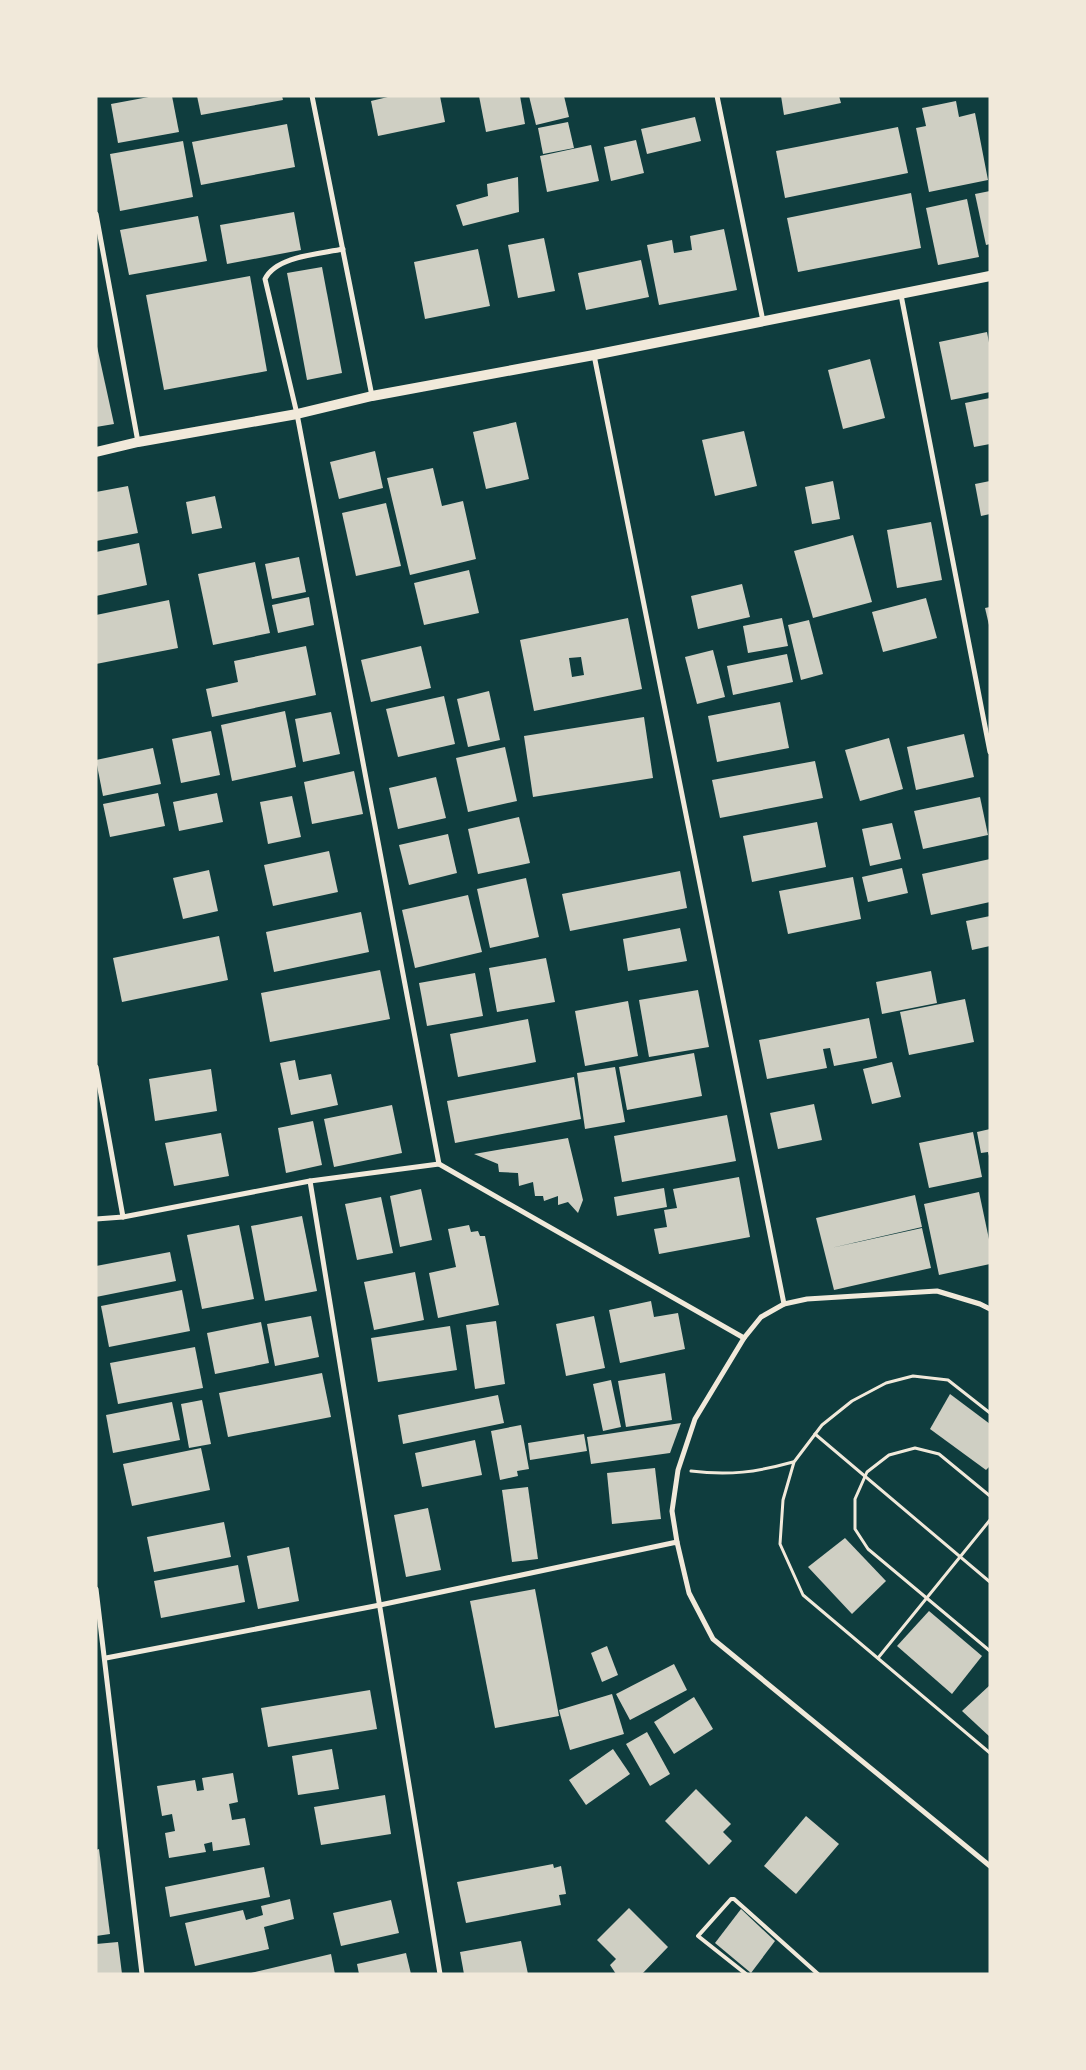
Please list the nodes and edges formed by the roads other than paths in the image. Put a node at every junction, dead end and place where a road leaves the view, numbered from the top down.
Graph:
1 (312, 96) edge
2 (717, 96) edge
3 (96, 214) edge
4 (343, 249) junction
5 (990, 276) edge
6 (901, 295) junction
7 (763, 322) junction
8 (594, 355) junction
9 (372, 396) junction
10 (297, 414) junction
11 (138, 442) junction
12 (96, 452) edge
13 (990, 752) edge
14 (96, 1067) edge
15 (439, 1164) junction
16 (310, 1181) junction
17 (123, 1217) junction
18 (96, 1219) edge
19 (784, 1304) junction
20 (990, 1309) edge
21 (744, 1338) junction
22 (677, 1542) junction
23 (96, 1589) edge
24 (380, 1605) junction
25 (106, 1658) junction
26 (990, 1866) edge
27 (142, 1974) edge
28 (440, 1974) edge
29 (746, 1974) edge
30 (818, 1974) edge

1 - 4 street
2 - 7 street
3 - 11 street
4 - 9 street
4 - 10 street
5 - 6 main road
6 - 7 main road
6 - 13 street
7 - 8 main road
8 - 9 main road
8 - 19 street
9 - 10 main road
10 - 11 main road
10 - 15 street
11 - 12 main road
14 - 17 street
15 - 16 street
15 - 21 street
16 - 17 street
16 - 24 street
17 - 18 street
19 - 20 street
19 - 21 street
21 - 22 street
22 - 24 street
22 - 26 street
23 - 25 street
24 - 25 street
24 - 28 street
25 - 27 street
29 - 30 lane

